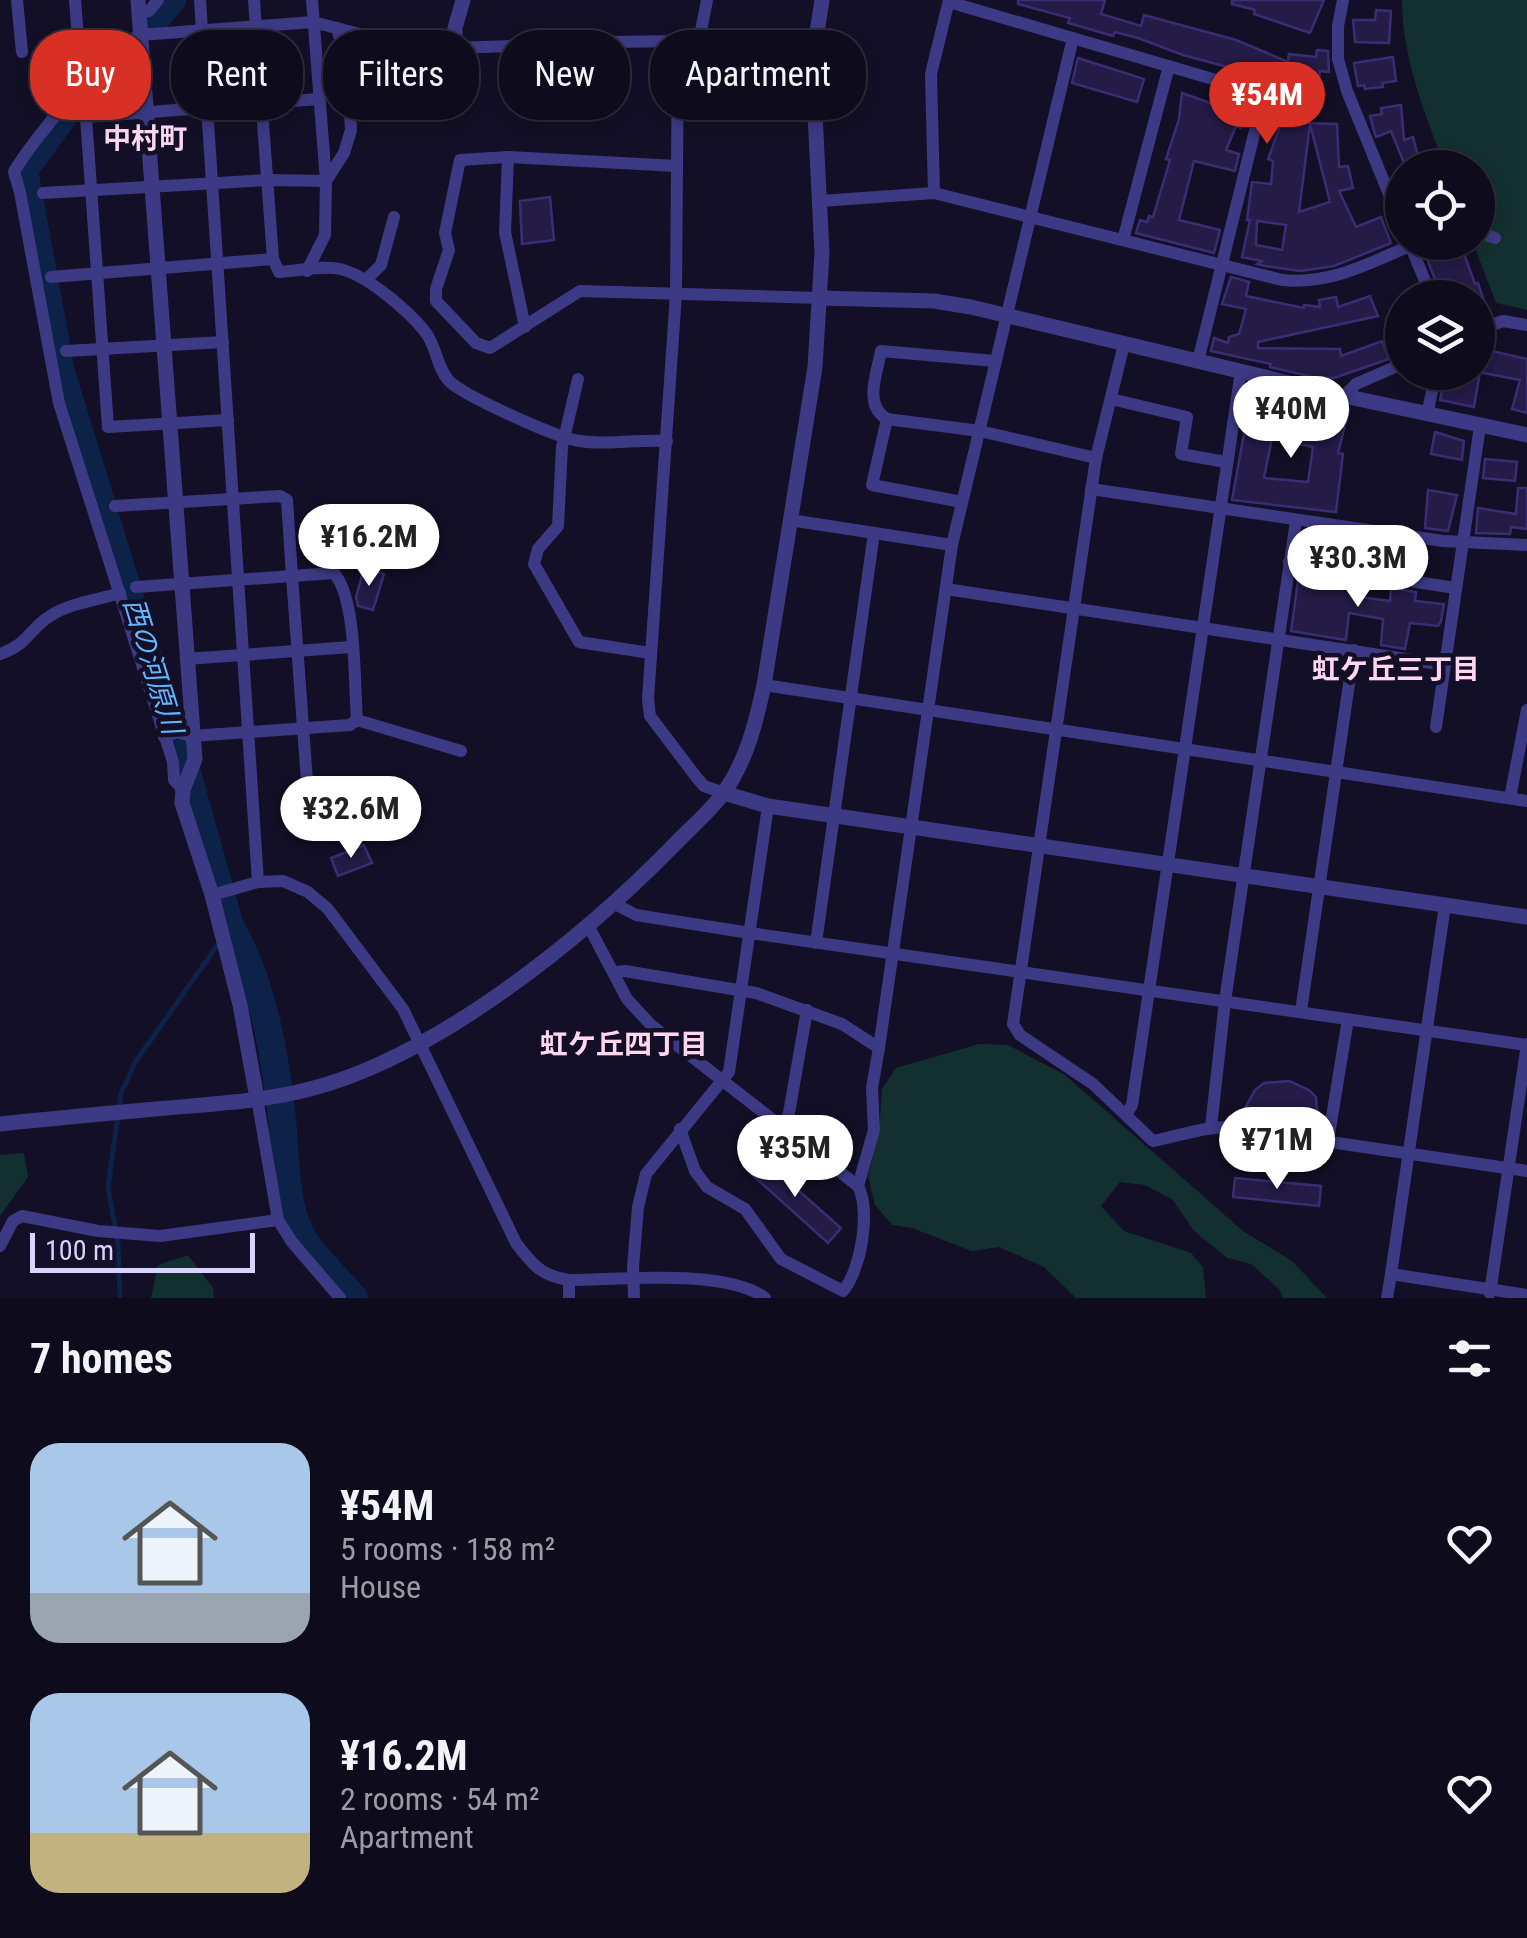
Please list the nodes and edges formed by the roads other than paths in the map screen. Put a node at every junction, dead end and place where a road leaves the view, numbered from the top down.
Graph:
1 (18, 0) edge
2 (75, 0) edge
3 (158, 0) edge
4 (200, 0) edge
5 (254, 0) edge
6 (312, 0) edge
7 (463, 0) edge
8 (707, 0) edge
9 (822, 0) edge
10 (1343, 0) edge
11 (949, 1) edge
12 (138, 6) edge
13 (313, 22) junction
14 (256, 27) junction
15 (337, 28) junction
16 (77, 30) edge
17 (201, 30) edge
18 (215, 30) edge
19 (256, 30) edge
20 (345, 30) edge
21 (455, 30) edge
22 (701, 30) edge
23 (818, 30) edge
24 (1074, 38) junction
25 (650, 43) edge
26 (479, 47) edge
27 (22, 52) dead end
28 (1169, 66) junction
29 (319, 99) junction
30 (303, 100) edge
31 (54, 120) edge
32 (86, 120) edge
33 (148, 120) edge
34 (208, 120) edge
35 (263, 120) edge
36 (677, 120) edge
37 (815, 120) edge
38 (508, 157) junction
39 (677, 166) junction
40 (267, 180) junction
41 (326, 181) junction
42 (212, 184) junction
43 (1385, 184) edge
44 (152, 187) junction
45 (92, 191) junction
46 (43, 194) dead end
47 (934, 194) junction
48 (820, 201) junction
49 (394, 216) dead end
50 (1030, 218) junction
51 (1123, 240) junction
52 (1385, 257) edge
53 (273, 259) junction
54 (217, 263) junction
55 (1222, 265) junction
56 (158, 268) junction
57 (307, 271) junction
58 (98, 272) junction
59 (51, 277) dead end
60 (366, 280) junction
61 (676, 294) junction
62 (820, 298) junction
63 (448, 314) junction
64 (1006, 316) junction
65 (1495, 324) edge
66 (1527, 325) edge
67 (525, 327) junction
68 (425, 332) junction
69 (223, 342) junction
70 (1124, 344) junction
71 (163, 346) junction
72 (104, 350) junction
73 (66, 351) dead end
74 (995, 361) junction
75 (1198, 361) junction
76 (1241, 371) junction
77 (1385, 371) edge
78 (578, 378) dead end
79 (1433, 390) edge
80 (1344, 396) junction
81 (1111, 399) junction
82 (1428, 415) junction
83 (886, 419) junction
84 (228, 420) junction
85 (169, 423) junction
86 (1480, 426) junction
87 (980, 432) junction
88 (1527, 435) edge
89 (565, 437) junction
90 (667, 441) junction
91 (1096, 458) junction
92 (1226, 462) junction
93 (1091, 489) junction
94 (234, 498) junction
95 (962, 502) junction
96 (175, 503) junction
97 (115, 506) dead end
98 (1219, 508) junction
99 (790, 520) junction
100 (1296, 520) junction
101 (874, 533) junction
102 (1464, 539) junction
103 (952, 545) junction
104 (1527, 545) edge
105 (1289, 562) junction
106 (292, 576) junction
107 (238, 578) junction
108 (180, 583) junction
109 (136, 588) dead end
110 (1455, 588) junction
111 (946, 589) junction
112 (120, 594) junction
113 (1075, 608) junction
114 (1202, 628) junction
115 (1279, 639) junction
116 (351, 647) junction
117 (1354, 650) junction
118 (297, 652) junction
119 (650, 652) junction
120 (0, 654) edge
121 (244, 656) junction
122 (186, 659) junction
123 (1445, 665) junction
124 (764, 684) junction
125 (848, 698) junction
126 (926, 710) junction
127 (1527, 710) edge
128 (357, 720) junction
129 (1436, 727) dead end
130 (302, 728) junction
131 (1056, 730) junction
132 (250, 732) junction
133 (176, 735) junction
134 (1184, 748) junction
135 (461, 751) dead end
136 (1262, 760) junction
137 (1338, 771) junction
138 (306, 782) dead end
139 (187, 783) junction
140 (724, 793) junction
141 (1510, 798) junction
142 (1527, 801) edge
143 (768, 806) junction
144 (834, 815) junction
145 (911, 826) junction
146 (1039, 846) junction
147 (1166, 864) junction
148 (1243, 875) junction
149 (258, 882) junction
150 (1320, 886) junction
151 (212, 895) junction
152 (613, 903) junction
153 (1445, 905) junction
154 (1527, 917) edge
155 (588, 925) junction
156 (750, 933) junction
157 (816, 943) junction
158 (893, 954) junction
159 (615, 972) junction
160 (1021, 972) junction
161 (742, 990) junction
162 (1148, 991) junction
163 (1225, 1001) junction
164 (807, 1010) junction
165 (1301, 1011) junction
166 (1348, 1019) junction
167 (1427, 1030) junction
168 (420, 1045) junction
169 (1527, 1045) edge
170 (879, 1048) junction
171 (723, 1082) junction
172 (257, 1098) junction
173 (1127, 1113) junction
174 (0, 1124) edge
175 (1210, 1127) junction
176 (783, 1128) junction
177 (680, 1129) junction
178 (1328, 1141) junction
179 (1408, 1152) junction
180 (1509, 1168) junction
181 (1527, 1171) edge
182 (858, 1186) junction
183 (278, 1220) junction
184 (0, 1246) edge
185 (1391, 1274) junction
186 (569, 1280) junction
187 (633, 1280) junction
188 (1490, 1294) edge
189 (1527, 1296) edge
190 (340, 1298) edge
191 (568, 1298) edge
192 (634, 1298) edge
193 (766, 1298) edge
194 (1387, 1298) edge

1 - 27 street
2 - 16 street
3 - 12 street
4 - 17 street
5 - 14 street
6 - 13 street
7 - 21 street
8 - 22 street
9 - 23 street
10 - 43 street
11 - 24 street
11 - 47 street
13 - 14 street
13 - 15 street
13 - 29 street
14 - 18 street
14 - 19 street
15 - 20 street
15 - 41 street
24 - 28 street
24 - 50 street
25 - 26 street
28 - 51 street
28 - 55 street
29 - 30 street
29 - 41 street
31 - 112 street
32 - 45 street
33 - 44 street
34 - 42 street
35 - 40 street
36 - 39 street
37 - 48 street
38 - 39 street
38 - 63 street
38 - 67 street
39 - 61 street
40 - 41 street
40 - 42 street
40 - 53 street
41 - 57 street
42 - 44 street
42 - 54 street
44 - 45 street
44 - 56 street
45 - 46 street
45 - 58 street
47 - 48 street
47 - 50 street
48 - 62 street
49 - 60 street
50 - 51 street
50 - 64 street
51 - 55 street
52 - 55 street
53 - 54 street
53 - 57 street
54 - 56 street
54 - 69 street
55 - 75 street
56 - 58 street
56 - 71 street
57 - 60 street
58 - 59 street
58 - 72 street
60 - 68 street
61 - 62 street
61 - 67 street
61 - 90 street
62 - 64 street
62 - 99 street
63 - 67 street
63 - 68 street
64 - 70 street
64 - 74 street
65 - 66 street
68 - 89 street
69 - 71 street
69 - 84 street
70 - 75 street
70 - 81 street
71 - 72 street
71 - 85 street
72 - 73 street
72 - 85 street
74 - 83 street
74 - 87 street
75 - 76 street
76 - 80 street
76 - 92 street
77 - 80 street
78 - 89 street
79 - 82 street
80 - 82 street
81 - 91 street
81 - 92 street
82 - 86 street
83 - 87 street
83 - 95 street
84 - 85 street
84 - 94 street
85 - 96 street
86 - 88 street
86 - 102 street
87 - 91 street
87 - 95 street
89 - 90 street
89 - 119 street
90 - 119 street
91 - 93 street
92 - 98 street
93 - 98 street
93 - 113 street
94 - 96 street
94 - 106 street
94 - 107 street
95 - 103 street
96 - 97 street
96 - 108 street
98 - 100 street
98 - 114 street
99 - 101 street
99 - 124 street
100 - 102 street
100 - 105 street
101 - 103 street
101 - 125 street
102 - 104 street
102 - 110 street
103 - 111 street
105 - 110 street
105 - 115 street
106 - 107 street
106 - 116 street
106 - 118 street
107 - 108 street
107 - 121 street
108 - 109 street
108 - 122 street
110 - 123 street
111 - 113 street
111 - 126 street
112 - 120 street
112 - 133 street
113 - 114 street
113 - 131 street
114 - 115 street
114 - 134 street
115 - 117 street
115 - 136 street
116 - 118 street
116 - 128 street
117 - 123 street
117 - 137 street
118 - 121 street
118 - 130 street
119 - 140 street
121 - 122 street
121 - 132 street
122 - 133 street
123 - 129 street
124 - 125 street
124 - 140 street
125 - 126 street
125 - 144 street
126 - 131 street
126 - 145 street
127 - 141 street
128 - 130 street
128 - 135 street
130 - 132 street
130 - 138 street
131 - 134 street
131 - 146 street
132 - 133 street
132 - 149 street
133 - 139 street
133 - 139 street
134 - 136 street
134 - 147 street
136 - 137 street
136 - 148 street
137 - 141 street
137 - 150 street
139 - 151 street
140 - 143 street
140 - 152 street
141 - 142 street
143 - 144 street
143 - 156 street
144 - 145 street
144 - 157 street
145 - 146 street
145 - 158 street
146 - 147 street
146 - 160 street
147 - 148 street
147 - 162 street
148 - 150 street
148 - 163 street
149 - 151 street
149 - 168 street
150 - 153 street
150 - 165 street
151 - 172 street
152 - 155 street
152 - 156 street
153 - 154 street
153 - 167 street
155 - 159 street
155 - 168 street
156 - 157 street
156 - 161 street
157 - 158 street
158 - 160 street
158 - 170 street
159 - 161 street
159 - 171 street
160 - 162 street
160 - 173 street
161 - 164 street
161 - 171 street
162 - 163 street
162 - 173 street
163 - 165 street
163 - 175 street
164 - 170 street
164 - 176 street
165 - 166 street
166 - 167 street
166 - 178 street
167 - 169 street
167 - 179 street
168 - 172 street
168 - 186 street
169 - 180 street
170 - 182 street
171 - 176 street
171 - 177 street
172 - 174 street
172 - 183 street
173 - 175 street
175 - 178 street
176 - 182 street
177 - 182 street
177 - 187 street
178 - 179 street
179 - 180 street
179 - 185 street
180 - 181 street
180 - 188 street
183 - 184 street
183 - 190 street
185 - 188 street
185 - 194 street
186 - 187 street
186 - 191 street
187 - 192 street
187 - 193 street
188 - 189 street

